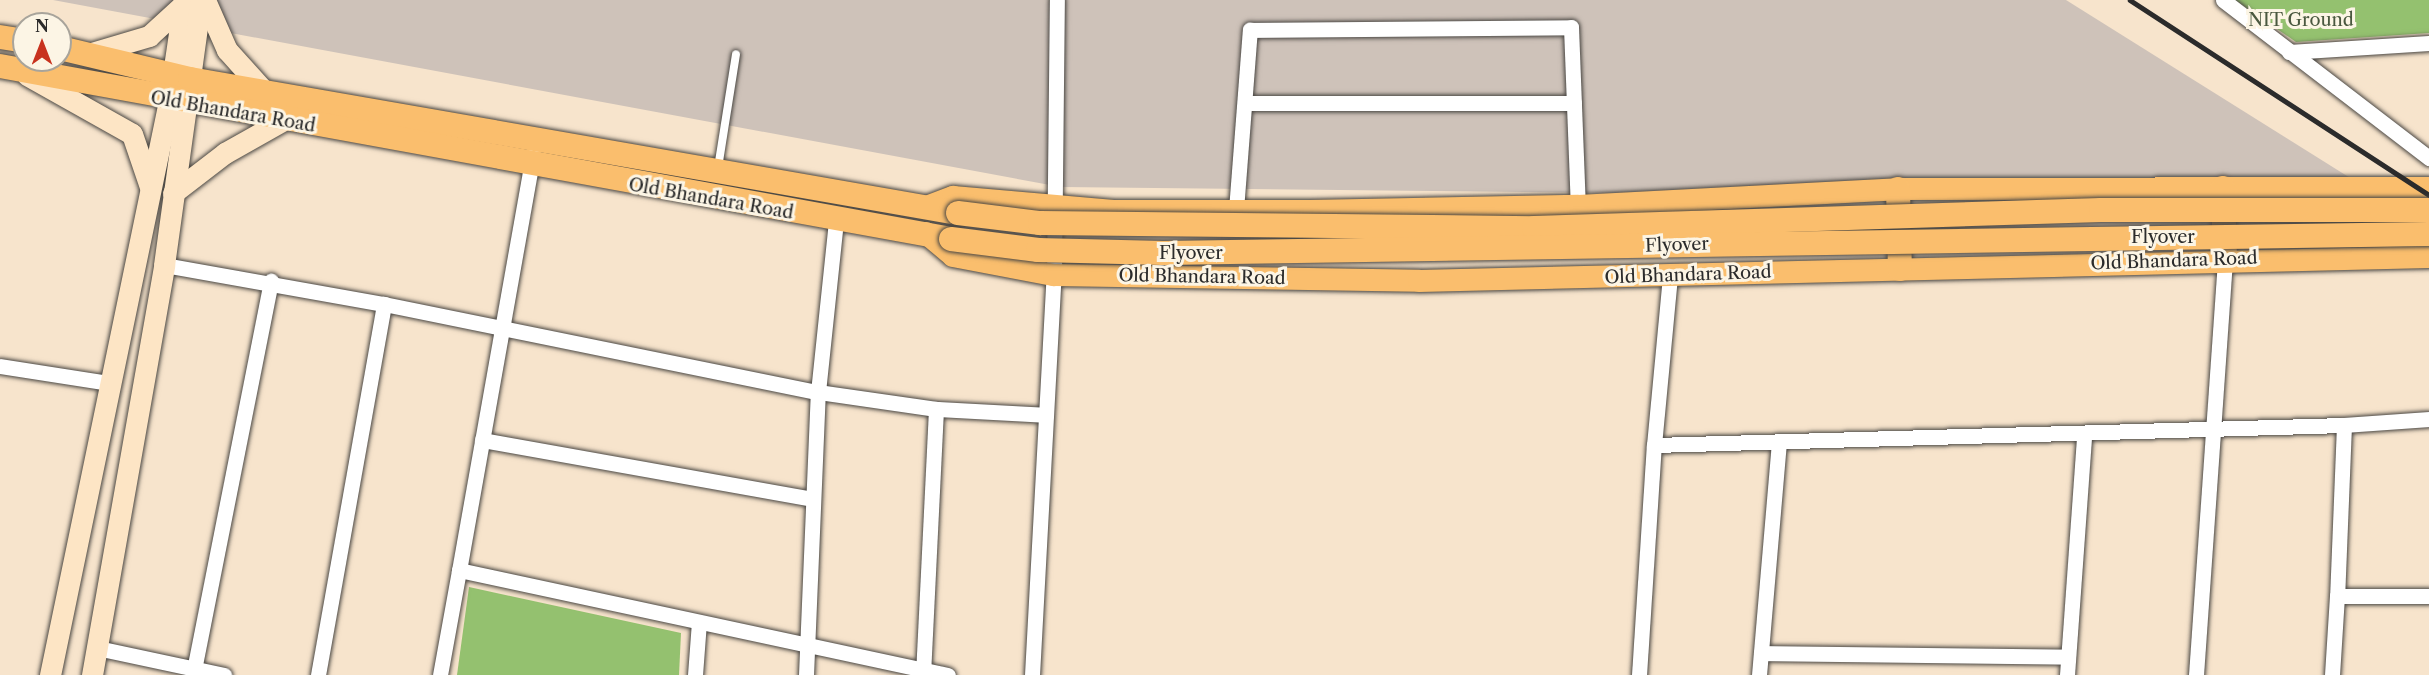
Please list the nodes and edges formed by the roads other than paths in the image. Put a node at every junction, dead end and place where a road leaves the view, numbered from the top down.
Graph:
1 (1057, 0) edge
2 (2223, 0) edge
3 (193, 1) edge
4 (2429, 43) edge
5 (72, 51) edge
6 (2289, 52) junction
7 (88, 54) junction
8 (736, 54) dead end
9 (7, 67) edge
10 (182, 77) junction
11 (263, 90) junction
12 (177, 102) junction
13 (1247, 103) junction
14 (1574, 103) junction
15 (282, 121) junction
16 (536, 140) junction
17 (2429, 158) edge
18 (531, 164) junction
19 (718, 171) junction
20 (150, 187) junction
21 (2223, 188) junction
22 (2429, 188) edge
23 (1898, 189) junction
24 (173, 193) junction
25 (928, 206) junction
26 (1578, 206) junction
27 (1051, 208) junction
28 (1236, 210) junction
29 (2429, 210) edge
30 (836, 222) junction
31 (926, 233) junction
32 (2429, 234) edge
33 (2429, 257) edge
34 (2225, 259) junction
35 (164, 265) junction
36 (1900, 269) junction
37 (1054, 275) junction
38 (1670, 276) junction
39 (271, 281) junction
40 (384, 304) junction
41 (501, 326) junction
42 (0, 366) edge
43 (109, 383) junction
44 (818, 392) junction
45 (936, 410) junction
46 (1046, 415) junction
47 (2429, 419) edge
48 (2344, 425) junction
49 (2216, 433) junction
50 (2084, 435) junction
51 (482, 440) junction
52 (1779, 442) junction
53 (1654, 445) junction
54 (812, 499) junction
55 (459, 570) junction
56 (2337, 596) junction
57 (2429, 596) edge
58 (699, 622) junction
59 (807, 646) junction
60 (97, 648) junction
61 (1761, 653) junction
62 (2068, 657) junction
63 (194, 672) edge
64 (923, 673) edge
65 (50, 675) edge
66 (92, 675) edge
67 (224, 675) edge
68 (318, 675) edge
69 (440, 675) edge
70 (696, 675) edge
71 (806, 675) edge
72 (948, 675) edge
73 (1032, 675) edge
74 (1639, 675) edge
75 (1759, 675) edge
76 (2067, 675) edge
77 (2196, 675) edge
78 (2332, 675) edge

1 - 27 street
2 - 6 street
3 - 7 main road
3 - 10 main road
3 - 11 main road
4 - 6 street
5 - 7 highway, Flyover
6 - 17 street
7 - 10 highway, Flyover
8 - 19 lane
9 - 12 highway, Old Bhandara Road
9 - 20 main road
10 - 11 highway, Flyover
10 - 12 main road
11 - 16 highway, Flyover
12 - 15 highway, Old Bhandara Road
12 - 20 main road
12 - 24 main road
13 - 14 street
13 - 14 street
13 - 28 street
14 - 26 street
15 - 18 highway, Old Bhandara Road
15 - 24 main road
16 - 18 street
16 - 19 highway, Flyover
18 - 30 highway, Old Bhandara Road
18 - 41 street
19 - 25 highway, Flyover
20 - 43 main road
21 - 22 main road
21 - 23 main road
21 - 34 highway
23 - 26 main road
23 - 36 highway
24 - 35 main road
25 - 27 main road
25 - 29 highway, Flyover, bridge
26 - 28 main road
27 - 28 main road
27 - 37 street
30 - 31 highway, Old Bhandara Road
30 - 44 street
31 - 32 highway, Flyover, bridge
31 - 37 main road, Old Bhandara Road
33 - 34 main road, Old Bhandara Road
34 - 36 main road, Old Bhandara Road
34 - 49 street
35 - 39 street
35 - 60 main road
36 - 38 main road, Old Bhandara Road
37 - 38 main road, Old Bhandara Road
37 - 46 street
38 - 53 street
39 - 40 street
39 - 63 street
40 - 41 street
40 - 68 street
41 - 44 street
41 - 51 street
42 - 43 street
43 - 65 main road
44 - 45 street
44 - 54 street
45 - 46 street
45 - 64 street
46 - 73 street
47 - 48 street
48 - 49 street
48 - 56 street
49 - 50 street
49 - 77 street
50 - 52 street
50 - 62 street
51 - 54 street
51 - 55 street
52 - 53 street
52 - 61 street
53 - 74 street
54 - 59 street
55 - 58 street
55 - 69 street
56 - 57 street
56 - 78 street
58 - 59 street
58 - 70 street
59 - 64 street
59 - 71 street
60 - 63 street
60 - 66 main road
61 - 62 street
61 - 75 street
62 - 76 street
63 - 67 street
64 - 72 street

